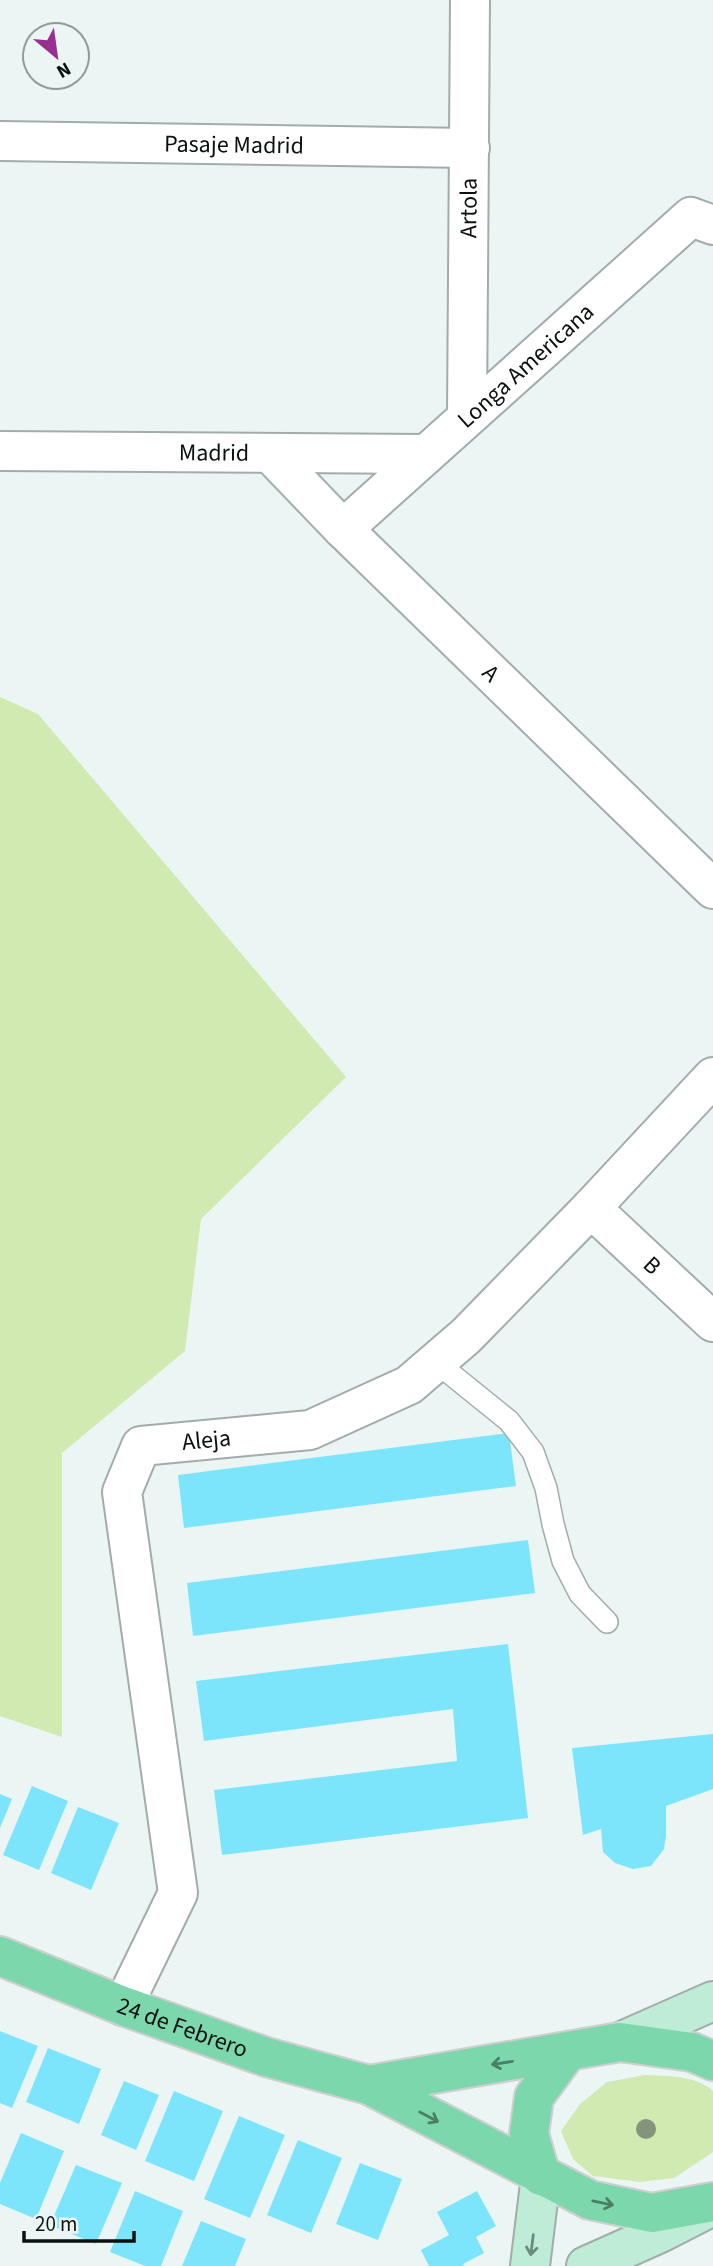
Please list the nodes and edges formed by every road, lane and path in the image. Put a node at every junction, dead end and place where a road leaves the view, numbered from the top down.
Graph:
1 (470, 0) edge
2 (0, 141) edge
3 (470, 148) junction
4 (713, 225) edge
5 (467, 416) junction
6 (0, 451) edge
7 (270, 453) junction
8 (426, 454) junction
9 (343, 529) junction
10 (713, 889) edge
11 (713, 1077) edge
12 (591, 1208) junction
13 (713, 1322) edge
14 (436, 1362) junction
15 (607, 1622) dead end
16 (0, 1956) edge
17 (713, 2001) edge
18 (123, 2006) junction
19 (620, 2042) junction
20 (567, 2052) junction
21 (713, 2061) edge
22 (369, 2085) junction
23 (541, 2176) junction
24 (713, 2204) edge
25 (530, 2266) edge
26 (586, 2266) edge

1 - 3 street, Artola
2 - 3 street, Pasaje Madrid
3 - 5 street, Artola
4 - 5 street, Longa Americana
5 - 8 street, Longa Americana
6 - 7 street, Madrid
7 - 8 street, Madrid
7 - 9 street, A
8 - 9 street, Longa Americana
9 - 10 street, A
11 - 12 street, Aleja
12 - 13 street, B
12 - 14 street, Aleja
14 - 15 lane
14 - 18 street, Aleja
16 - 18 main road, 24 de Febrero
17 - 19 street
18 - 22 main road, 24 de Febrero
19 - 20 main road, 24 de Febrero
19 - 21 main road, 24 de Febrero
20 -> 22 main road, 24 de Febrero
20 - 23 main road
22 -> 23 main road, 24 de Febrero
23 -> 24 main road, 24 de Febrero
23 -> 25 street
24 - 26 street

